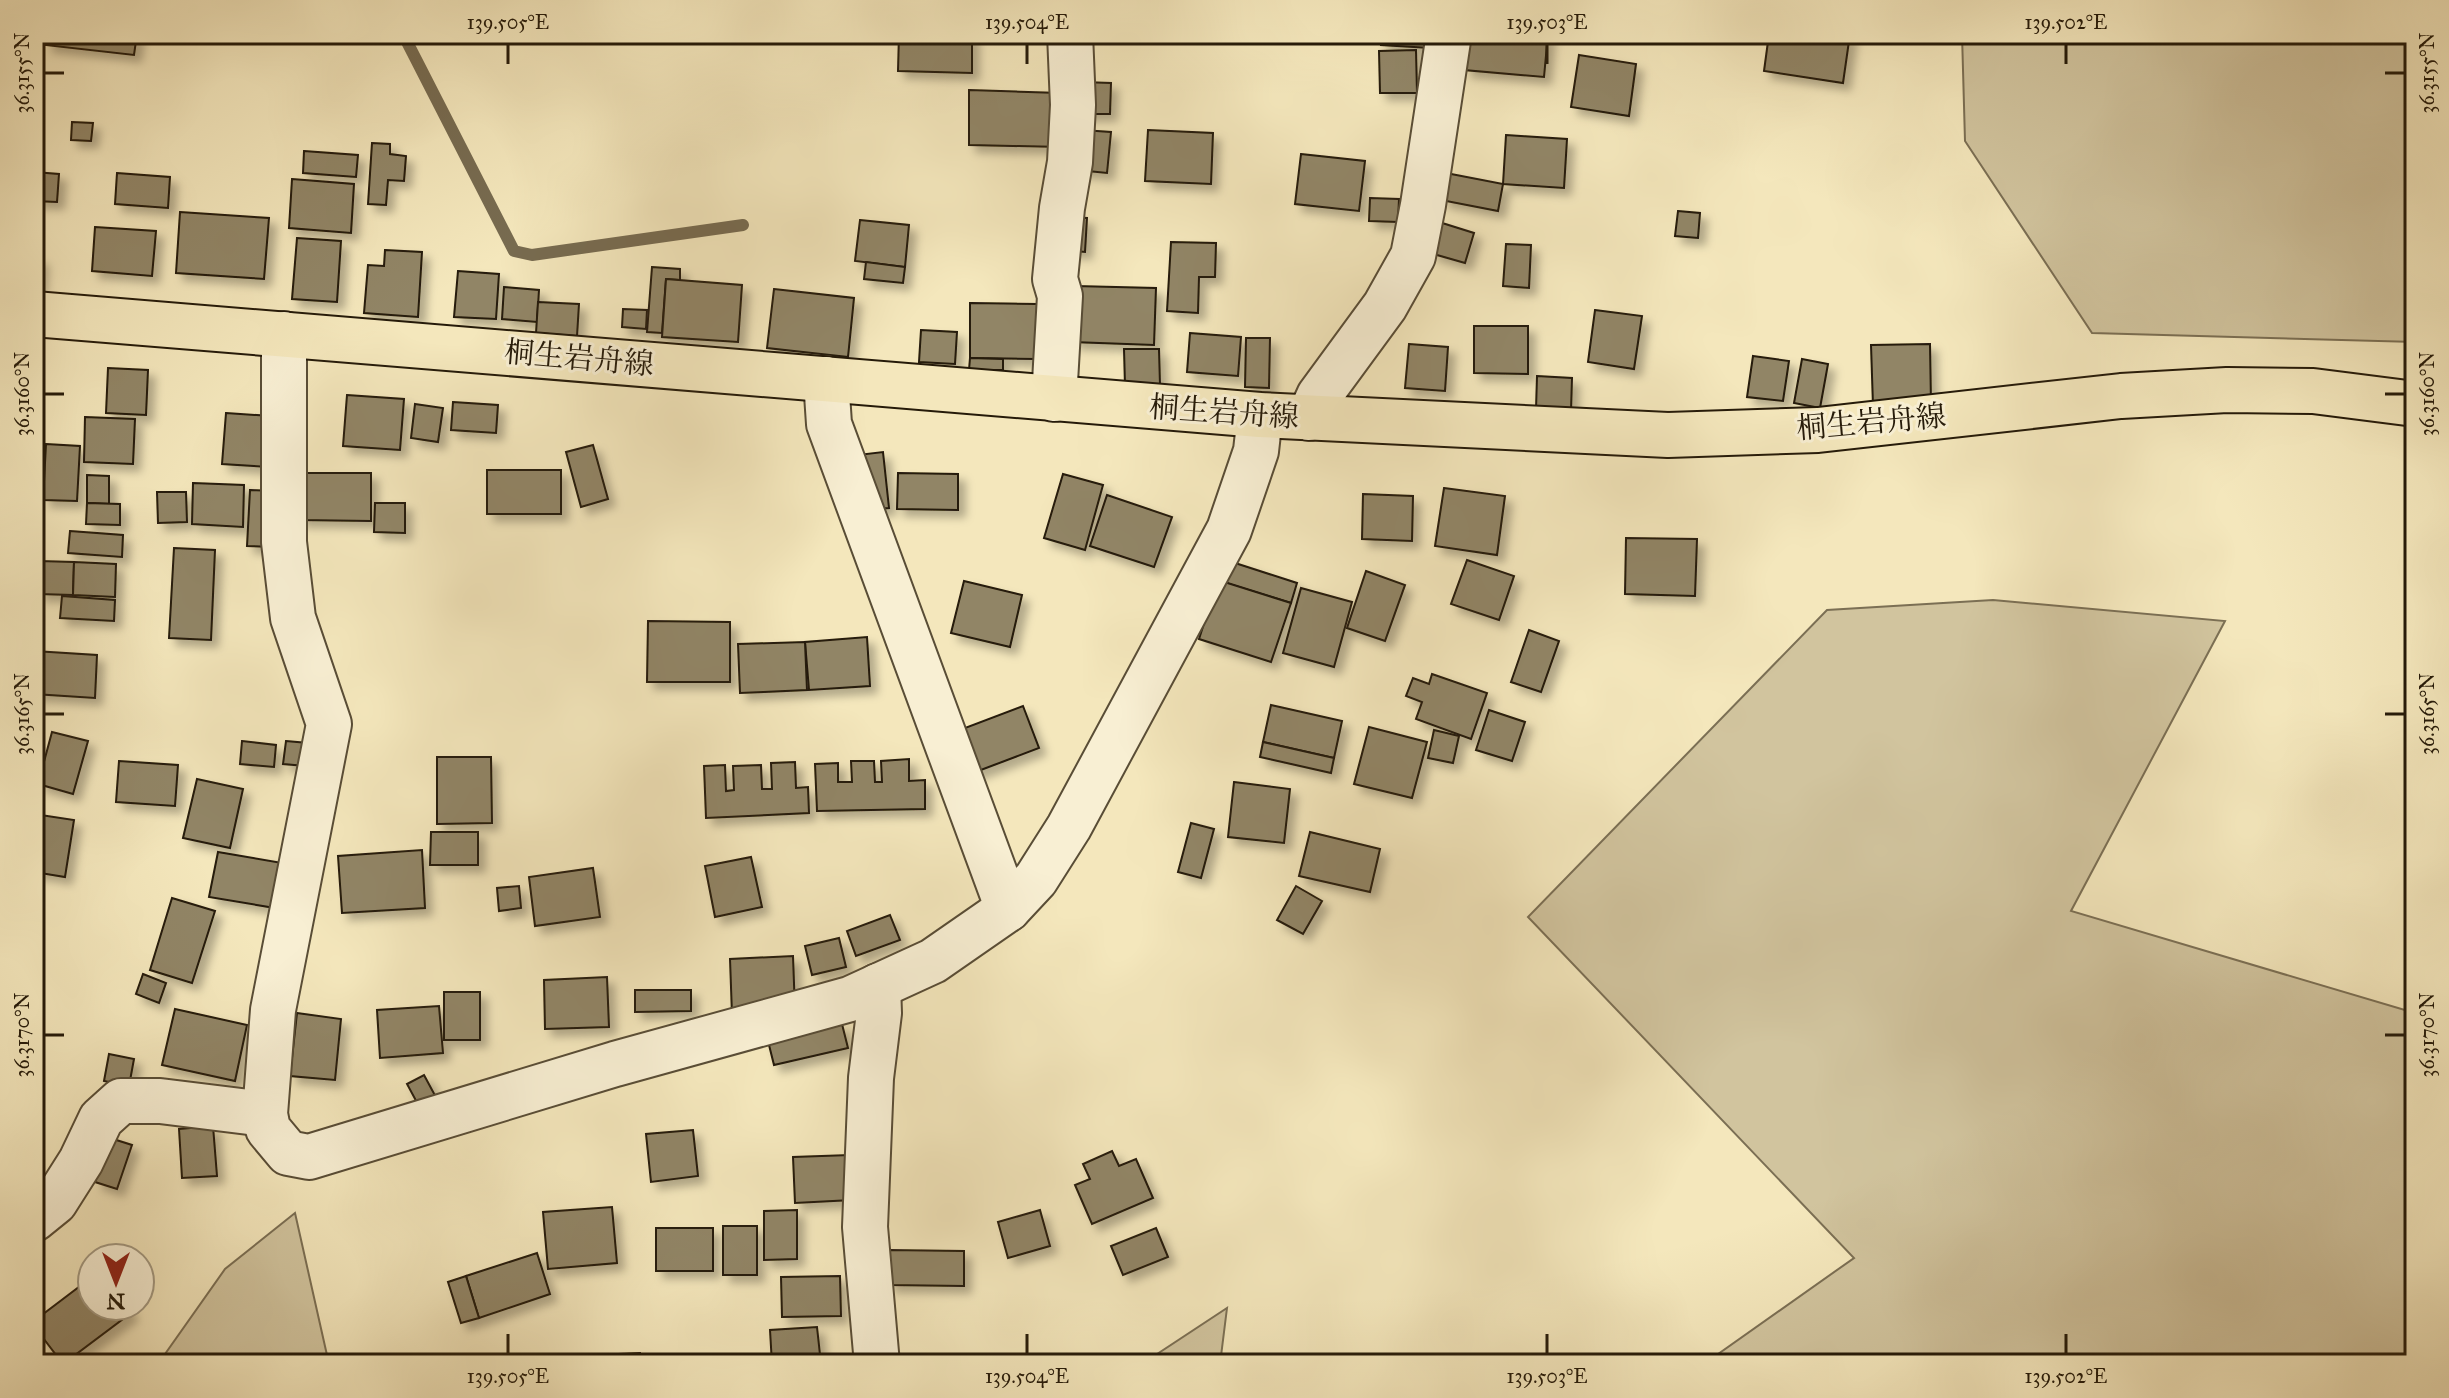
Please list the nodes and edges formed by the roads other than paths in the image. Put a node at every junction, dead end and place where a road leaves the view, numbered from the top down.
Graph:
1 (1070, 34) edge
2 (1449, 34) edge
3 (34, 314) edge
4 (284, 334) junction
5 (826, 379) junction
6 (1054, 399) junction
7 (2415, 404) edge
8 (1260, 415) junction
9 (1309, 418) junction
10 (1022, 894) junction
11 (864, 992) junction
12 (265, 1114) junction
13 (34, 1219) edge
14 (877, 1364) edge

1 - 6 street
2 - 9 street
3 - 4 main road, 桐生岩舟線
4 - 5 main road, 桐生岩舟線
4 - 12 street
5 - 6 main road, 桐生岩舟線
5 - 10 street
6 - 8 main road, 桐生岩舟線
7 - 9 main road, 桐生岩舟線
8 - 9 main road, 桐生岩舟線
8 - 10 street
10 - 11 street
11 - 12 street
11 - 14 street
12 - 13 street

